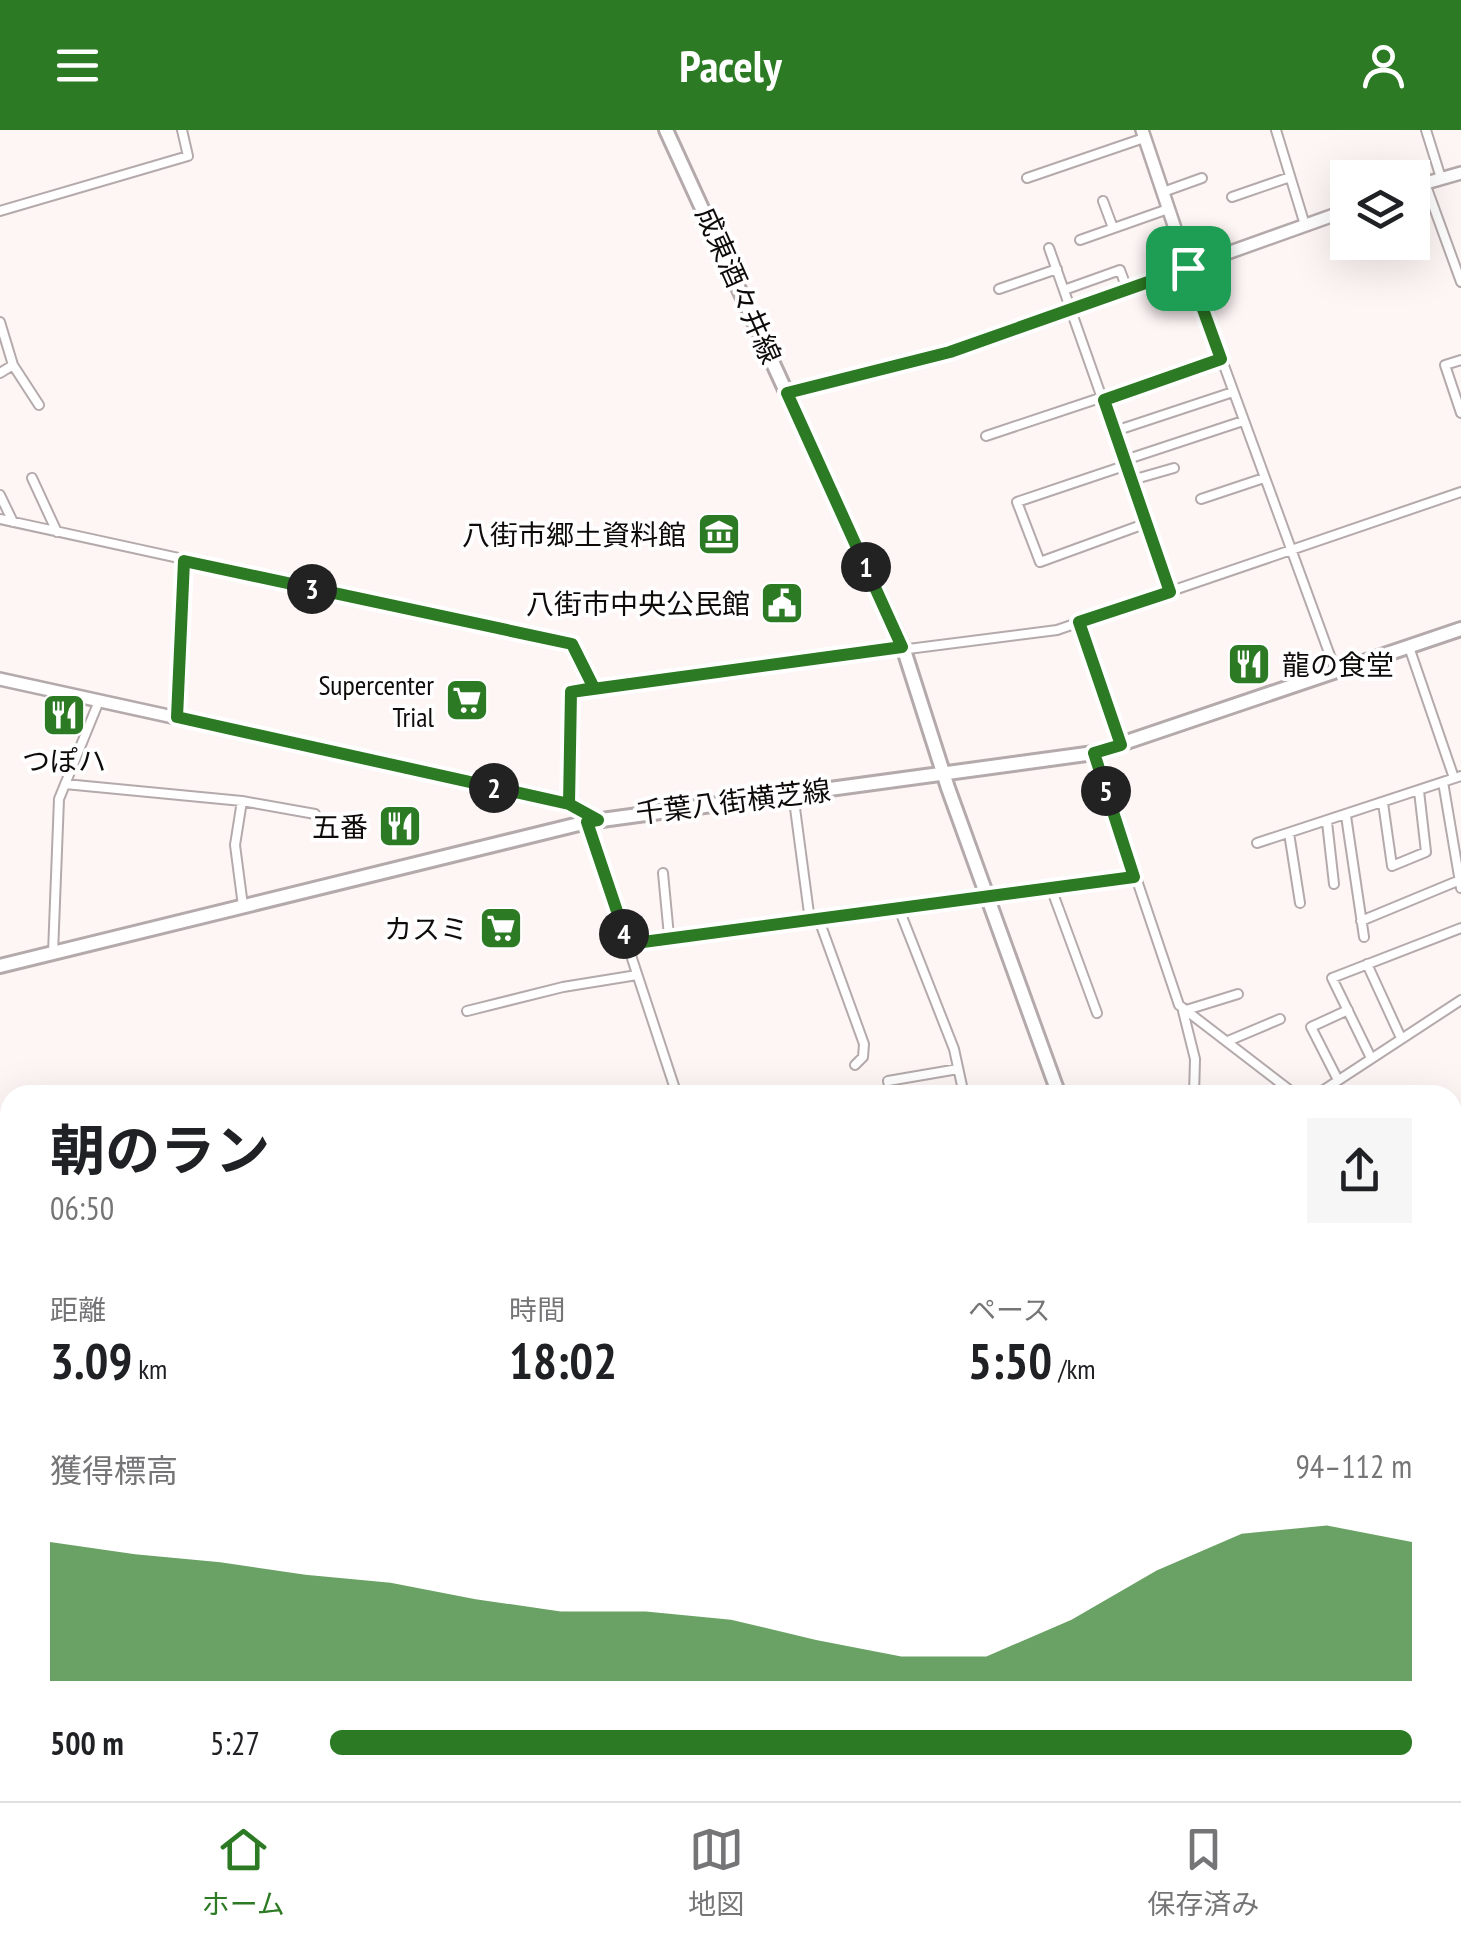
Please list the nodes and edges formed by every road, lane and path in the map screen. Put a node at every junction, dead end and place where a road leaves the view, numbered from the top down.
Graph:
1 (182, 130) edge
2 (666, 130) edge
3 (1276, 130) edge
4 (1426, 130) edge
5 (1143, 134) edge
6 (1461, 172) edge
7 (1290, 177) junction
8 (1027, 178) dead end
9 (1202, 178) dead end
10 (1441, 178) junction
11 (1430, 182) edge
12 (1162, 192) junction
13 (1232, 197) dead end
14 (1103, 201) dead end
15 (1168, 209) junction
16 (1430, 210) edge
17 (0, 211) edge
18 (1330, 216) edge
19 (1305, 225) junction
20 (1112, 228) junction
21 (1080, 240) dead end
22 (1050, 248) dead end
23 (1188, 268) junction
24 (1057, 269) junction
25 (1461, 282) edge
26 (999, 289) dead end
27 (1064, 290) junction
28 (1127, 290) junction
29 (1071, 309) junction
30 (0, 322) edge
31 (1221, 359) junction
32 (1461, 360) edge
33 (13, 366) junction
34 (0, 373) edge
35 (1232, 392) junction
36 (787, 393) junction
37 (1103, 399) junction
38 (39, 405) dead end
39 (1461, 413) edge
40 (1243, 421) junction
41 (1115, 432) junction
42 (986, 436) dead end
43 (1126, 463) junction
44 (1174, 468) dead end
45 (32, 478) dead end
46 (1264, 478) junction
47 (1132, 480) junction
48 (1461, 492) edge
49 (0, 495) edge
50 (1201, 499) dead end
51 (0, 520) edge
52 (14, 522) junction
53 (1147, 524) junction
54 (57, 532) junction
55 (1292, 550) junction
56 (184, 561) junction
57 (1170, 592) junction
58 (1079, 622) junction
59 (1461, 629) edge
60 (1409, 646) junction
61 (902, 647) junction
62 (1336, 672) junction
63 (0, 679) edge
64 (594, 688) junction
65 (99, 701) junction
66 (177, 717) junction
67 (1121, 745) junction
68 (1094, 753) junction
69 (944, 775) junction
70 (1458, 777) edge
71 (1443, 782) junction
72 (65, 784) junction
73 (1419, 790) junction
74 (793, 793) junction
75 (242, 802) junction
76 (1383, 803) junction
77 (569, 804) junction
78 (315, 814) dead end
79 (1346, 816) junction
80 (592, 821) junction
81 (1327, 822) junction
82 (1288, 833) junction
83 (1257, 843) dead end
84 (663, 873) dead end
85 (1134, 877) junction
86 (1460, 880) edge
87 (1334, 884) dead end
88 (1051, 888) junction
89 (1461, 888) edge
90 (986, 896) junction
91 (1300, 903) dead end
92 (243, 907) junction
93 (899, 909) junction
94 (814, 920) junction
95 (1362, 921) junction
96 (1461, 928) edge
97 (670, 936) junction
98 (1364, 937) dead end
99 (628, 944) junction
100 (53, 954) junction
101 (1367, 964) junction
102 (0, 966) edge
103 (637, 976) junction
104 (1238, 994) dead end
105 (1461, 1000) edge
106 (468, 1010) dead end
107 (1348, 1010) junction
108 (1184, 1011) junction
109 (1097, 1012) dead end
110 (1280, 1018) dead end
111 (1401, 1038) junction
112 (1228, 1041) junction
113 (1371, 1058) junction
114 (855, 1064) dead end
115 (958, 1068) junction
116 (1338, 1080) junction
117 (674, 1085) edge
118 (889, 1085) edge
119 (962, 1085) edge
120 (1054, 1085) edge
121 (1194, 1085) edge
122 (1285, 1085) edge
123 (1331, 1085) edge

1 - 17 street
2 - 36 main road, 成東酒々井線
3 - 7 street
4 - 10 street
5 - 8 street
5 - 12 street
6 - 10 street
7 - 13 street
7 - 19 street
9 - 12 street
10 - 11 street
12 - 15 street
14 - 20 street
15 - 20 street
15 - 23 street
16 - 25 street
18 - 19 street
19 - 23 street
20 - 21 street
22 - 24 street
23 - 28 street
23 - 31 street
24 - 26 street
24 - 27 street
27 - 28 street
27 - 29 street
28 - 29 street
29 - 36 street
29 - 37 street
30 - 33 street
31 - 35 street
31 - 37 street
32 - 39 street
33 - 34 street
33 - 38 street
35 - 40 street
35 - 41 street
36 - 61 main road, 成東酒々井線
37 - 41 street
37 - 42 street
40 - 43 street
40 - 46 street
41 - 43 street
43 - 47 street
43 - 53 street
44 - 47 street
45 - 54 street
46 - 50 street
46 - 55 street
47 - 53 street
48 - 55 street
49 - 52 street
51 - 52 street
52 - 54 street
53 - 57 street
54 - 56 street
55 - 57 street
55 - 62 street
56 - 64 street
56 - 66 street
57 - 58 street
58 - 61 street
58 - 67 street
59 - 60 main road, 千葉八街横芝線
60 - 62 main road, 千葉八街横芝線
60 - 70 street
61 - 64 street
61 - 69 main road, 成東酒々井線
62 - 67 main road, 千葉八街横芝線
63 - 65 street
64 - 77 street
65 - 66 street
65 - 72 street
66 - 77 street
67 - 68 main road, 千葉八街横芝線
68 - 69 main road, 千葉八街横芝線
68 - 85 street
69 - 74 main road, 千葉八街横芝線
69 - 90 main road, 成東酒々井線
70 - 71 street
71 - 73 street
71 - 86 street
72 - 75 street
72 - 100 street
73 - 76 street
73 - 76 street
74 - 80 main road, 千葉八街横芝線
74 - 94 street
75 - 78 street
75 - 92 street
76 - 79 street
77 - 80 street
79 - 81 street
79 - 95 street
80 - 92 main road, 千葉八街横芝線
80 - 99 street
81 - 82 street
81 - 87 street
82 - 83 street
82 - 91 street
84 - 97 street
85 - 88 street
85 - 108 street
86 - 89 street
86 - 95 street
88 - 90 street
88 - 109 street
90 - 93 street
90 - 120 main road, 成東酒々井線
92 - 100 main road, 千葉八街横芝線
93 - 94 street
93 - 115 street
94 - 97 street
94 - 114 street
95 - 98 street
96 - 101 street
97 - 99 street
99 - 103 street
100 - 102 main road, 千葉八街横芝線
101 - 107 street
101 - 111 street
103 - 106 street
103 - 117 street
104 - 108 street
105 - 111 street
107 - 113 street
107 - 116 street
108 - 112 street
108 - 121 street
110 - 112 street
111 - 113 street
112 - 122 street
113 - 116 street
115 - 118 street
115 - 119 street
116 - 123 street

